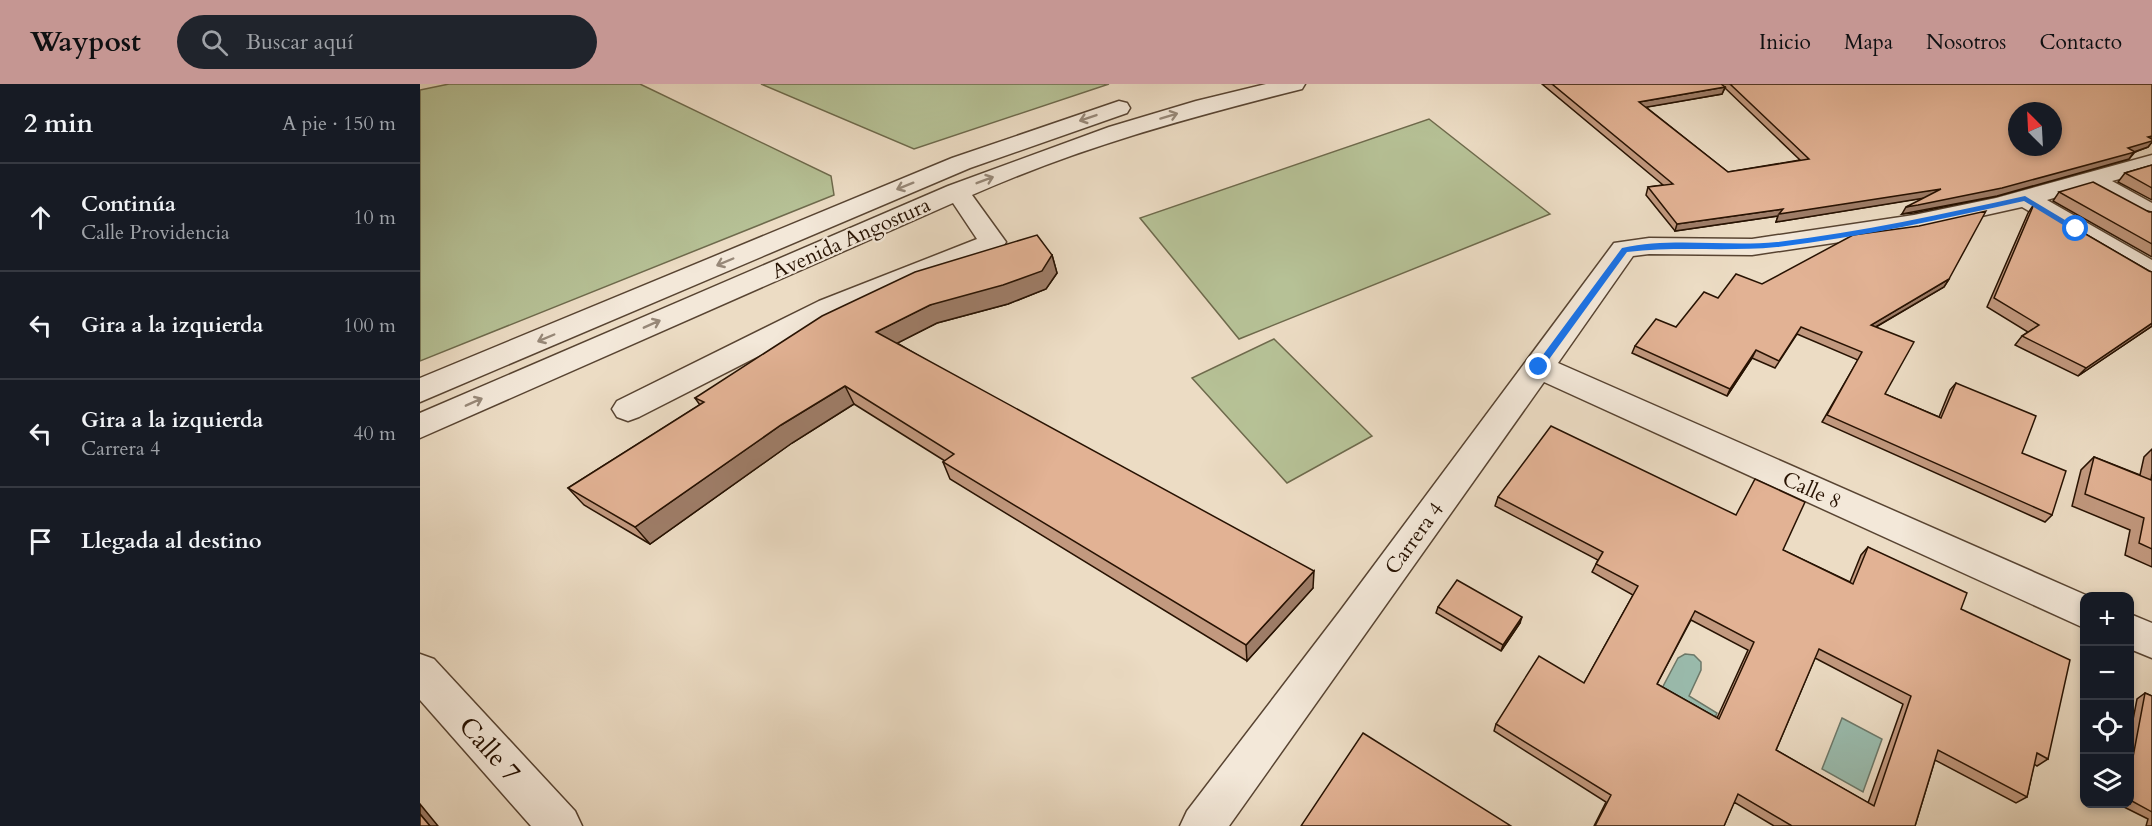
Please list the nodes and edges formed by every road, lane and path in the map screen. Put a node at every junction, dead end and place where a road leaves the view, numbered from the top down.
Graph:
1 (1204, 84) edge
2 (1294, 84) edge
3 (2152, 162) edge
4 (2091, 180) junction
5 (957, 191) junction
6 (2025, 198) junction
7 (2152, 213) edge
8 (2152, 272) edge
9 (1539, 367) junction
10 (420, 391) edge
11 (628, 409) dead end
12 (420, 426) edge
13 (2080, 610) edge
14 (2134, 633) edge
15 (2152, 641) edge
16 (420, 672) edge
17 (1210, 823) edge
18 (560, 826) edge

1 -> 10 street, Avenida Angostura
5 -> 2 street, Avenida Angostura
3 - 4 street
4 - 6 street
4 - 7 street
5 - 11 street
12 -> 5 street, Avenida Angostura
6 - 8 street
6 - 9 street, Carrera 4
9 - 13 street, Calle 8
9 - 17 street, Carrera 4
14 - 15 street
16 - 18 street, Calle 7

